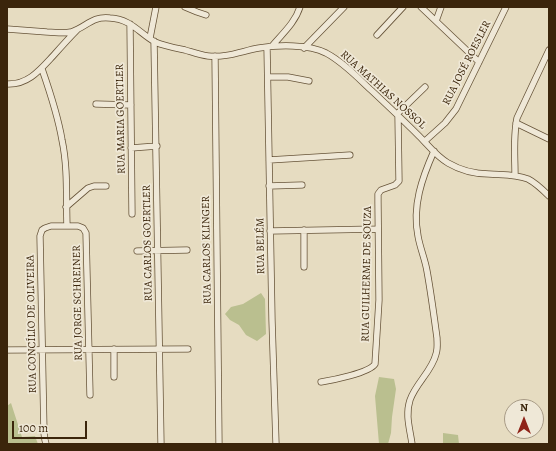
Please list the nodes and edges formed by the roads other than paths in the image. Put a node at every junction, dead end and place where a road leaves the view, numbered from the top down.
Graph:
1 (156, 7) edge
2 (185, 7) edge
3 (300, 7) edge
4 (344, 7) edge
5 (403, 7) edge
6 (421, 7) edge
7 (441, 7) edge
8 (506, 7) edge
9 (206, 15) dead end
10 (436, 20) junction
11 (130, 24) junction
12 (7, 29) edge
13 (77, 29) junction
14 (377, 35) dead end
15 (152, 40) junction
16 (269, 47) junction
17 (304, 48) junction
18 (549, 50) edge
19 (215, 56) junction
20 (479, 62) junction
21 (42, 69) junction
22 (268, 76) junction
23 (309, 81) dead end
24 (7, 84) edge
25 (425, 87) dead end
26 (96, 104) dead end
27 (131, 105) junction
28 (398, 115) junction
29 (516, 123) junction
30 (549, 139) edge
31 (425, 141) junction
32 (157, 146) junction
33 (131, 148) junction
34 (434, 150) junction
35 (350, 155) dead end
36 (269, 160) junction
37 (516, 175) junction
38 (106, 186) dead end
39 (270, 186) junction
40 (302, 186) dead end
41 (549, 196) edge
42 (66, 207) junction
43 (132, 214) dead end
44 (67, 226) junction
45 (378, 229) junction
46 (304, 230) junction
47 (270, 231) junction
48 (187, 250) dead end
49 (138, 251) dead end
50 (158, 251) junction
51 (304, 266) dead end
52 (114, 349) junction
53 (159, 349) junction
54 (188, 349) dead end
55 (7, 350) edge
56 (42, 350) junction
57 (89, 350) junction
58 (114, 377) dead end
59 (321, 382) dead end
60 (90, 395) dead end
61 (46, 444) edge
62 (162, 444) edge
63 (219, 444) edge
64 (276, 444) edge
65 (412, 444) edge

1 - 15 street, RUA CARLOS GOERTLER
2 - 9 street
3 - 16 street
4 - 17 street
5 - 14 street
6 - 10 street
7 - 10 street
8 - 20 street, RUA JOSÉ ROESLER
10 - 20 street
11 - 13 street, RUA MATHIAS NOSSOL
11 - 15 street, RUA MATHIAS NOSSOL
11 - 27 street, RUA MARIA GOERTLER
12 - 13 street, RUA MATHIAS NOSSOL
13 - 21 street
15 - 19 street, RUA MATHIAS NOSSOL
15 - 32 street, RUA CARLOS GOERTLER
16 - 17 street, RUA MATHIAS NOSSOL
16 - 19 street, RUA MATHIAS NOSSOL
16 - 22 street, RUA BELÉM
17 - 28 street, RUA MATHIAS NOSSOL
18 - 29 street
19 - 63 street, RUA CARLOS KLINGER
20 - 31 street, RUA JOSÉ ROESLER
21 - 24 street
21 - 42 street
22 - 23 street
22 - 36 street, RUA BELÉM
25 - 28 street
26 - 27 street
27 - 33 street, RUA MARIA GOERTLER
28 - 31 street, RUA MATHIAS NOSSOL
28 - 45 street, RUA GUILHERME DE SOUZA
29 - 30 street
29 - 37 street
31 - 34 street, RUA MATHIAS NOSSOL
32 - 33 street
32 - 50 street, RUA CARLOS GOERTLER
33 - 43 street, RUA MARIA GOERTLER
34 - 37 street, RUA MATHIAS NOSSOL
34 - 65 street
35 - 36 street
36 - 39 street, RUA BELÉM
37 - 41 street, RUA MATHIAS NOSSOL
38 - 42 street
39 - 40 street
39 - 47 street, RUA BELÉM
42 - 44 street
44 - 56 street, RUA CONCÍLIO DE OLIVEIRA
44 - 57 street, RUA JORGE SCHREINER
45 - 46 street
45 - 59 street, RUA GUILHERME DE SOUZA
46 - 47 street
46 - 51 street
47 - 64 street, RUA BELÉM
48 - 50 street
49 - 50 street
50 - 53 street, RUA CARLOS GOERTLER
52 - 53 street
52 - 57 street
52 - 58 street
53 - 54 street
53 - 62 street, RUA CARLOS GOERTLER
55 - 56 street
56 - 57 street
56 - 61 street, RUA CONCÍLIO DE OLIVEIRA
57 - 60 street, RUA JORGE SCHREINER

